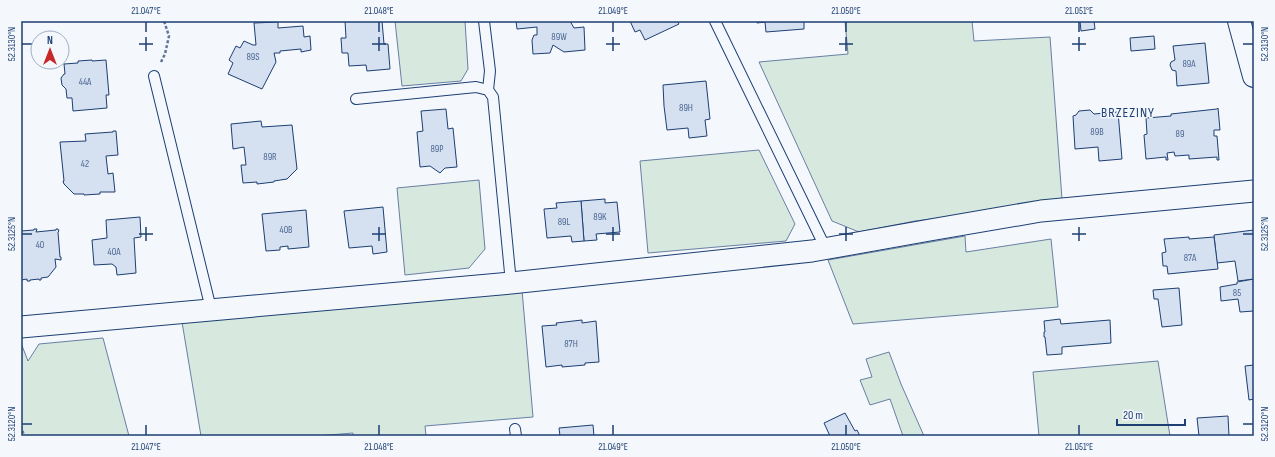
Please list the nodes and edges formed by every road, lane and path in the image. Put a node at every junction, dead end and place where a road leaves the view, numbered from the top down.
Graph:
1 (164, 21) edge
2 (484, 21) edge
3 (715, 21) edge
4 (1246, 31) edge
5 (154, 76) joint
6 (1254, 76) edge
7 (488, 90) junction
8 (356, 99) dead end
9 (1254, 191) edge
10 (826, 250) junction
11 (511, 283) junction
12 (211, 309) junction
13 (21, 327) edge
14 (21, 426) edge
15 (24, 436) edge

1 - 5 path
2 - 7 lane
3 - 10 lane
4 - 6 street
5 - 12 lane
7 - 8 lane
7 - 11 lane
9 - 10 street
10 - 11 street
11 - 12 street
12 - 13 street
14 - 15 path

